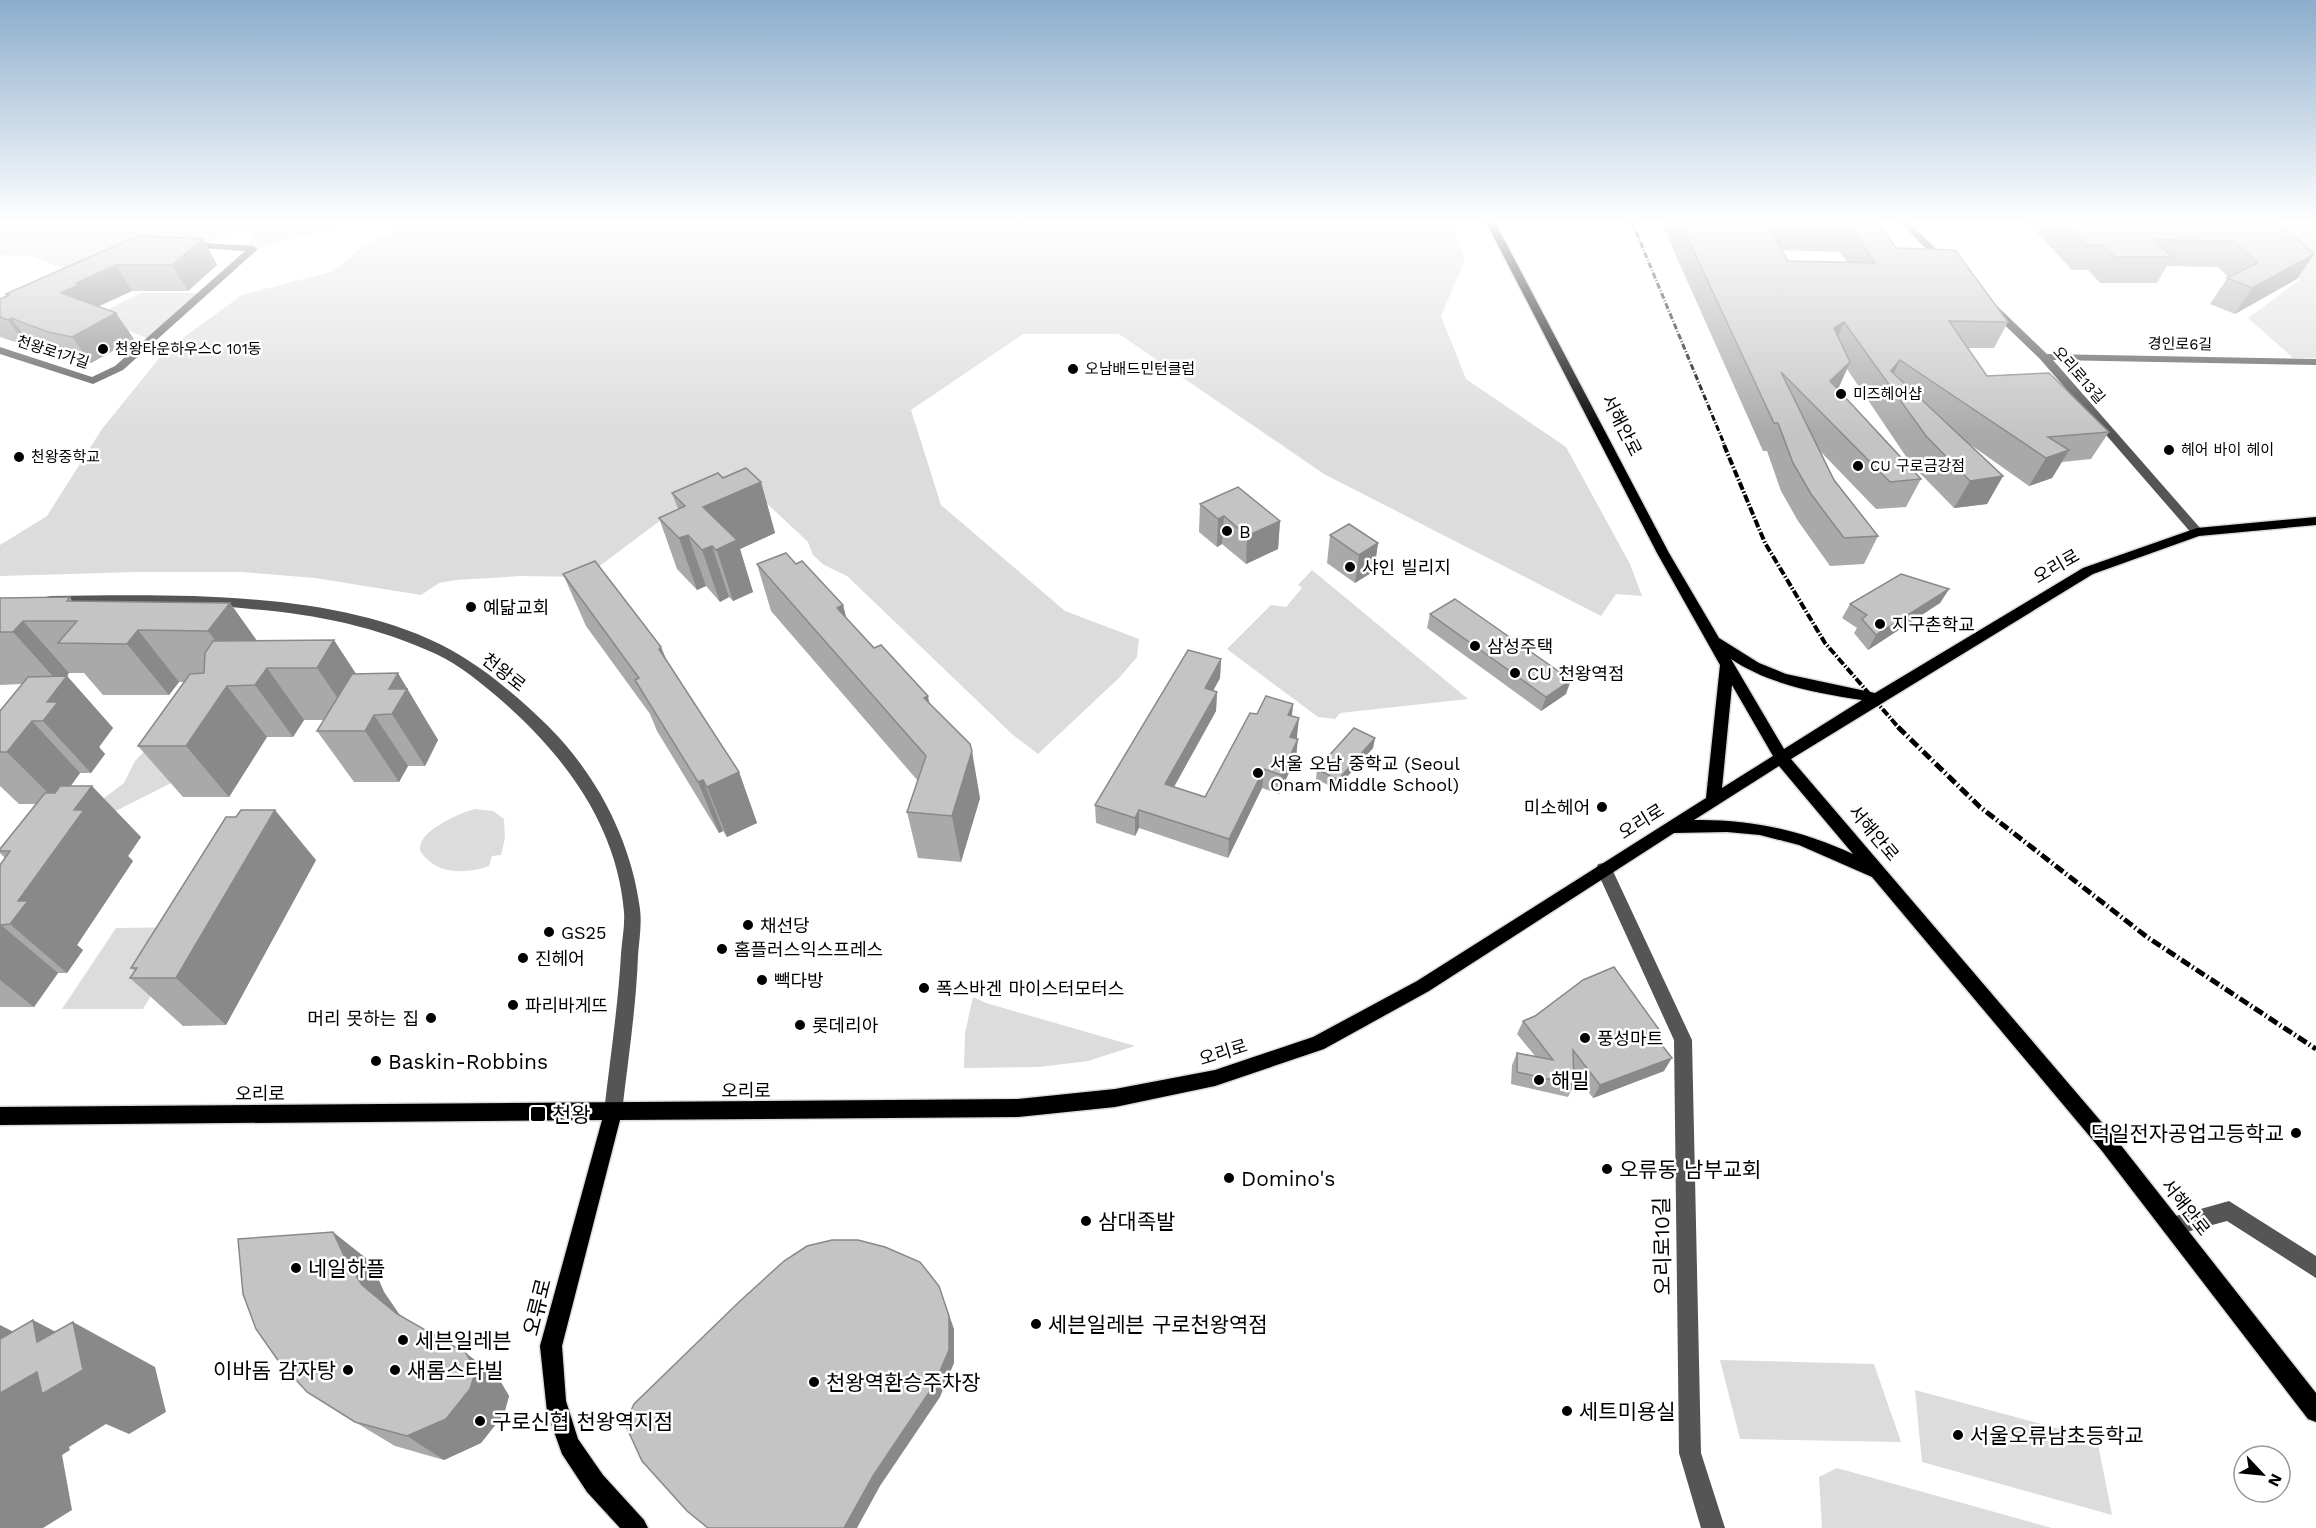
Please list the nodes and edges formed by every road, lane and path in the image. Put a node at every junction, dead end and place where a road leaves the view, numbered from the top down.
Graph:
1 (203, 293) edge
2 (1527, 293) edge
3 (1986, 301) edge
4 (0, 350) edge
5 (2044, 357) junction
6 (2316, 362) edge
7 (2316, 521) edge
8 (2196, 532) junction
9 (38, 600) edge
10 (1713, 640) junction
11 (1727, 665) junction
12 (1878, 698) junction
13 (1781, 758) junction
14 (1713, 801) junction
15 (1672, 826) junction
16 (1604, 869) junction
17 (1880, 874) junction
18 (613, 1112) junction
19 (0, 1116) edge
20 (2172, 1226) junction
21 (2316, 1268) edge
22 (2316, 1411) edge
23 (636, 1528) edge
24 (1713, 1528) edge

1 - 4 street, 천왕로1가길
2 - 10 main road, 서해안로
3 - 5 street, 오리로13길
5 - 6 street, 경인로6길
5 - 8 street, 오리로13길
7 - 8 main road, 오리로
8 - 12 main road, 오리로
9 - 18 street, 천왕로
10 - 11 main road, 서해안로
10 - 12 main road
11 - 13 main road, 서해안로
11 - 14 main road
12 - 13 main road, 오리로
13 - 14 main road, 오리로
13 - 17 main road, 서해안로
14 - 15 main road, 오리로
15 - 16 main road, 오리로
15 - 17 main road
16 - 18 main road, 오리로
16 - 24 street, 오리로10길
17 - 20 main road, 서해안로
18 - 19 main road, 오리로
18 - 23 main road, 오류로
20 - 21 street
20 - 22 main road, 서해안로

